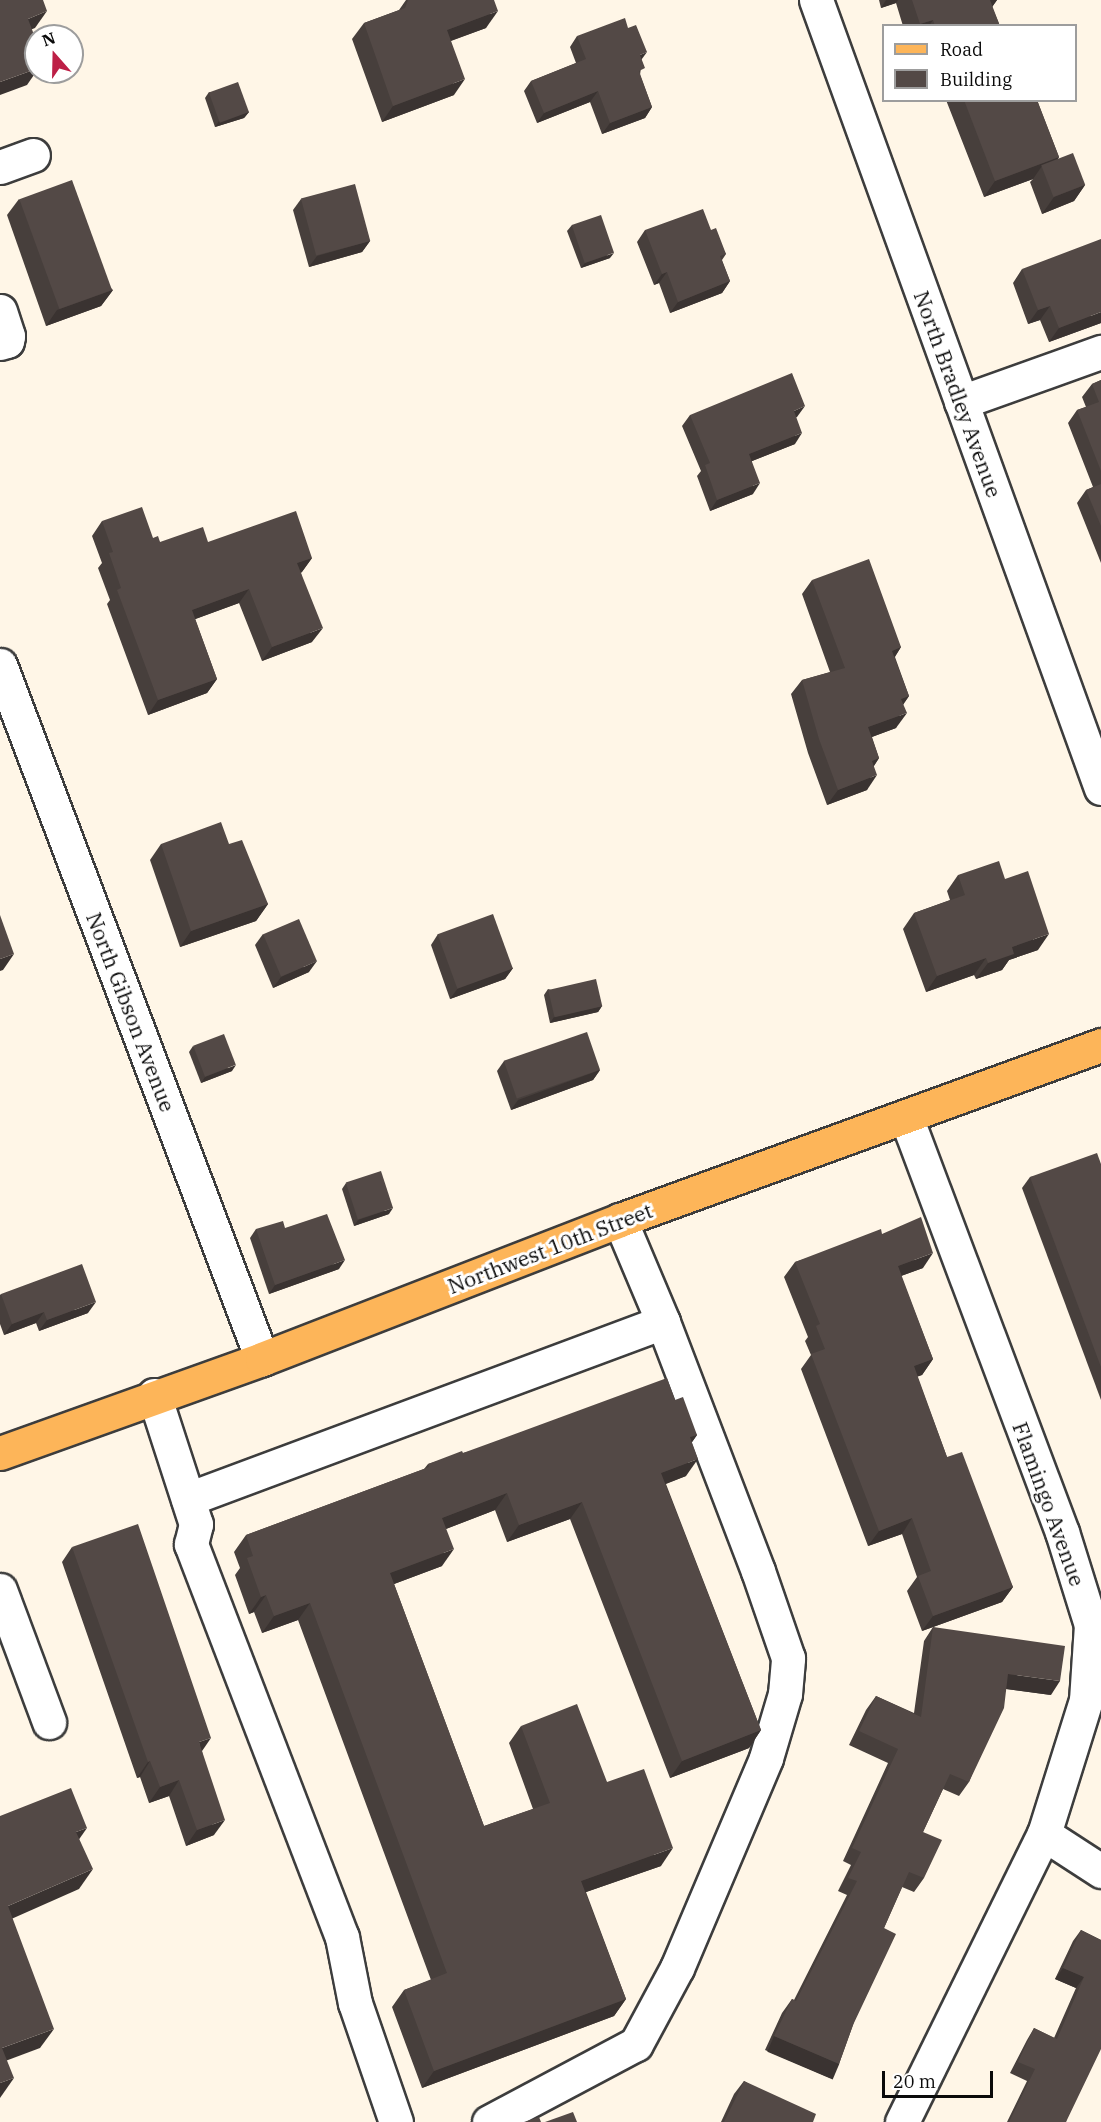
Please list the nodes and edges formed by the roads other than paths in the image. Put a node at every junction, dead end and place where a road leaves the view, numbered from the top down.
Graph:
1 (816, 0) edge
2 (33, 155) dead end
3 (0, 167) edge
4 (0, 311) edge
5 (0, 343) edge
6 (1101, 352) edge
7 (961, 402) junction
8 (0, 665) edge
9 (1101, 788) edge
10 (1101, 1045) edge
11 (906, 1116) junction
12 (620, 1220) junction
13 (663, 1322) junction
14 (262, 1359) junction
15 (154, 1395) junction
16 (0, 1453) edge
17 (188, 1499) junction
18 (0, 1590) edge
19 (49, 1722) dead end
20 (1044, 1834) junction
21 (1101, 1871) edge
22 (396, 2122) edge
23 (489, 2122) edge
24 (902, 2122) edge

1 - 7 street, North Bradley Avenue
2 - 3 street
4 - 5 street
6 - 7 street
7 - 9 street, North Bradley Avenue
8 - 14 street, North Gibson Avenue
10 - 11 main road, Northwest 10th Street
11 - 12 main road, Northwest 10th Street
11 - 20 street, Flamingo Avenue
12 - 13 street
12 - 14 main road, Northwest 10th Street
13 - 17 street
13 - 23 street
14 - 15 main road, Northwest 10th Street
15 - 16 main road, Northwest 10th Street
15 - 17 street
17 - 22 street
18 - 19 street
20 - 21 street
20 - 24 street, Flamingo Avenue

